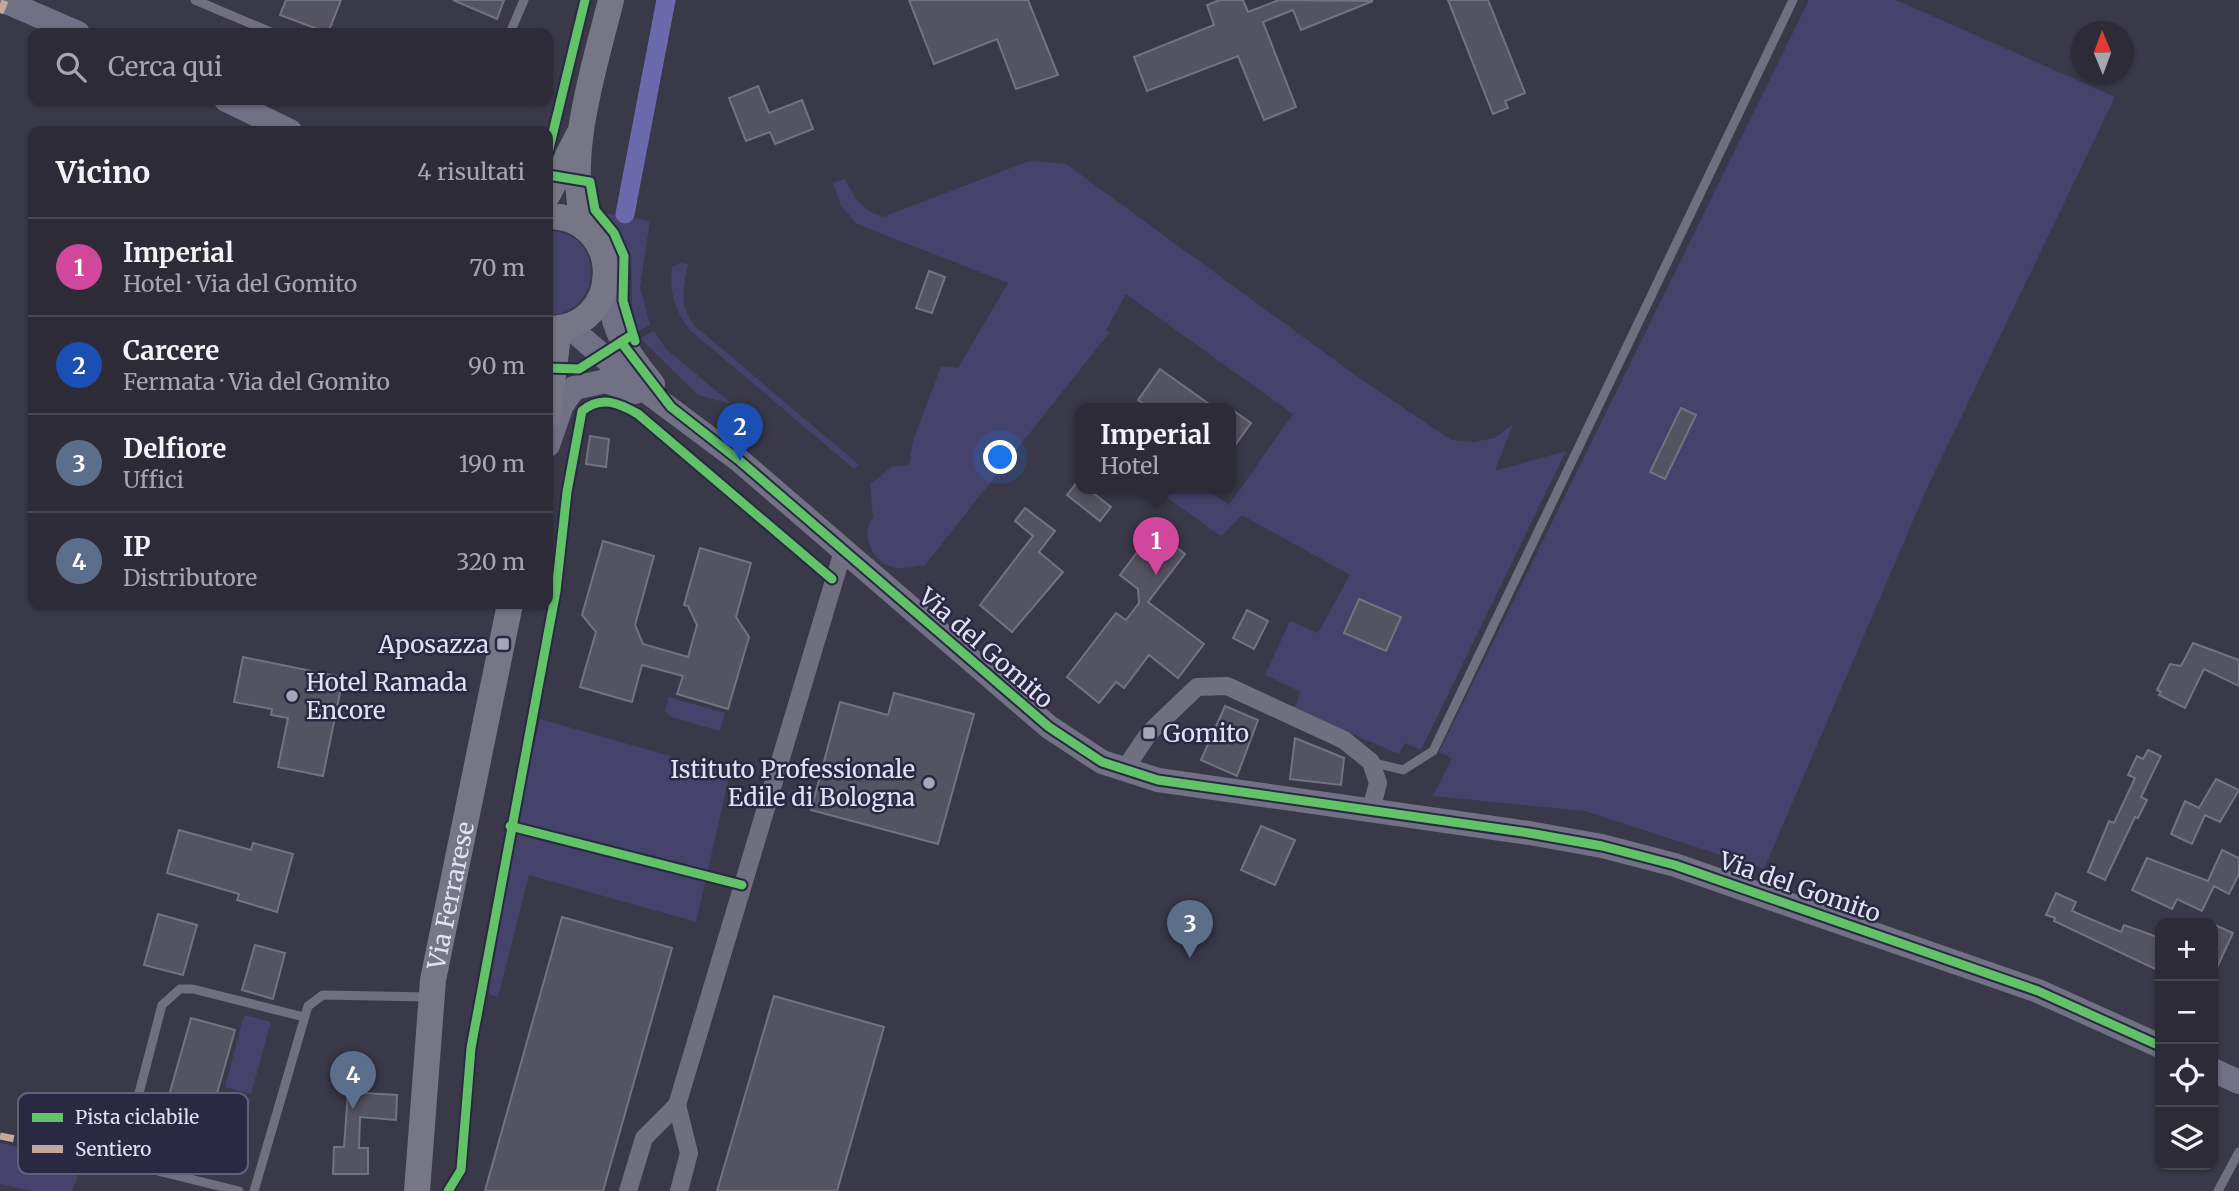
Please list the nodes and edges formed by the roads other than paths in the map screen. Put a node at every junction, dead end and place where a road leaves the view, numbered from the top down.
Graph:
1 (2, 0) edge
2 (195, 0) edge
3 (524, 0) edge
4 (611, 0) edge
5 (1793, 0) edge
6 (66, 28) edge
7 (261, 28) edge
8 (512, 28) edge
9 (236, 105) edge
10 (280, 126) edge
11 (580, 132) junction
12 (553, 182) edge
13 (553, 217) edge
14 (586, 229) junction
15 (607, 276) junction
16 (558, 328) edge
17 (553, 372) edge
18 (671, 407) junction
19 (553, 431) edge
20 (843, 551) junction
21 (509, 609) edge
22 (1371, 762) junction
23 (1124, 770) junction
24 (1371, 810) junction
25 (431, 997) junction
26 (303, 1017) junction
27 (2156, 1044) edge
28 (2218, 1072) edge
29 (2239, 1082) edge
30 (139, 1093) edge
31 (677, 1105) junction
32 (2239, 1152) edge
33 (170, 1174) edge
34 (239, 1191) edge
35 (254, 1191) edge
36 (418, 1191) edge
37 (628, 1191) edge
38 (679, 1191) edge
39 (2218, 1191) edge

1 - 6 street
2 - 7 lane
3 - 8 lane
4 - 11 main road
5 - 22 lane
9 - 10 street
11 - 12 main road
11 - 14 main road
13 - 14 main road
14 - 15 main road
15 - 16 main road
15 - 18 street, Via del Gomito
16 - 17 main road
16 - 18 street, Via del Gomito
18 - 19 street
18 - 20 street, Via del Gomito
20 - 23 street, Via del Gomito
20 - 31 street
21 - 25 main road, Via Ferrarese
22 - 23 street
22 - 24 street
23 - 24 street, Via del Gomito
24 - 27 street, Via del Gomito
25 - 26 lane
25 - 36 main road, Via Ferrarese
26 - 30 lane
26 - 35 lane
28 - 29 street
31 - 37 street
31 - 38 street
32 - 39 lane
33 - 34 lane

